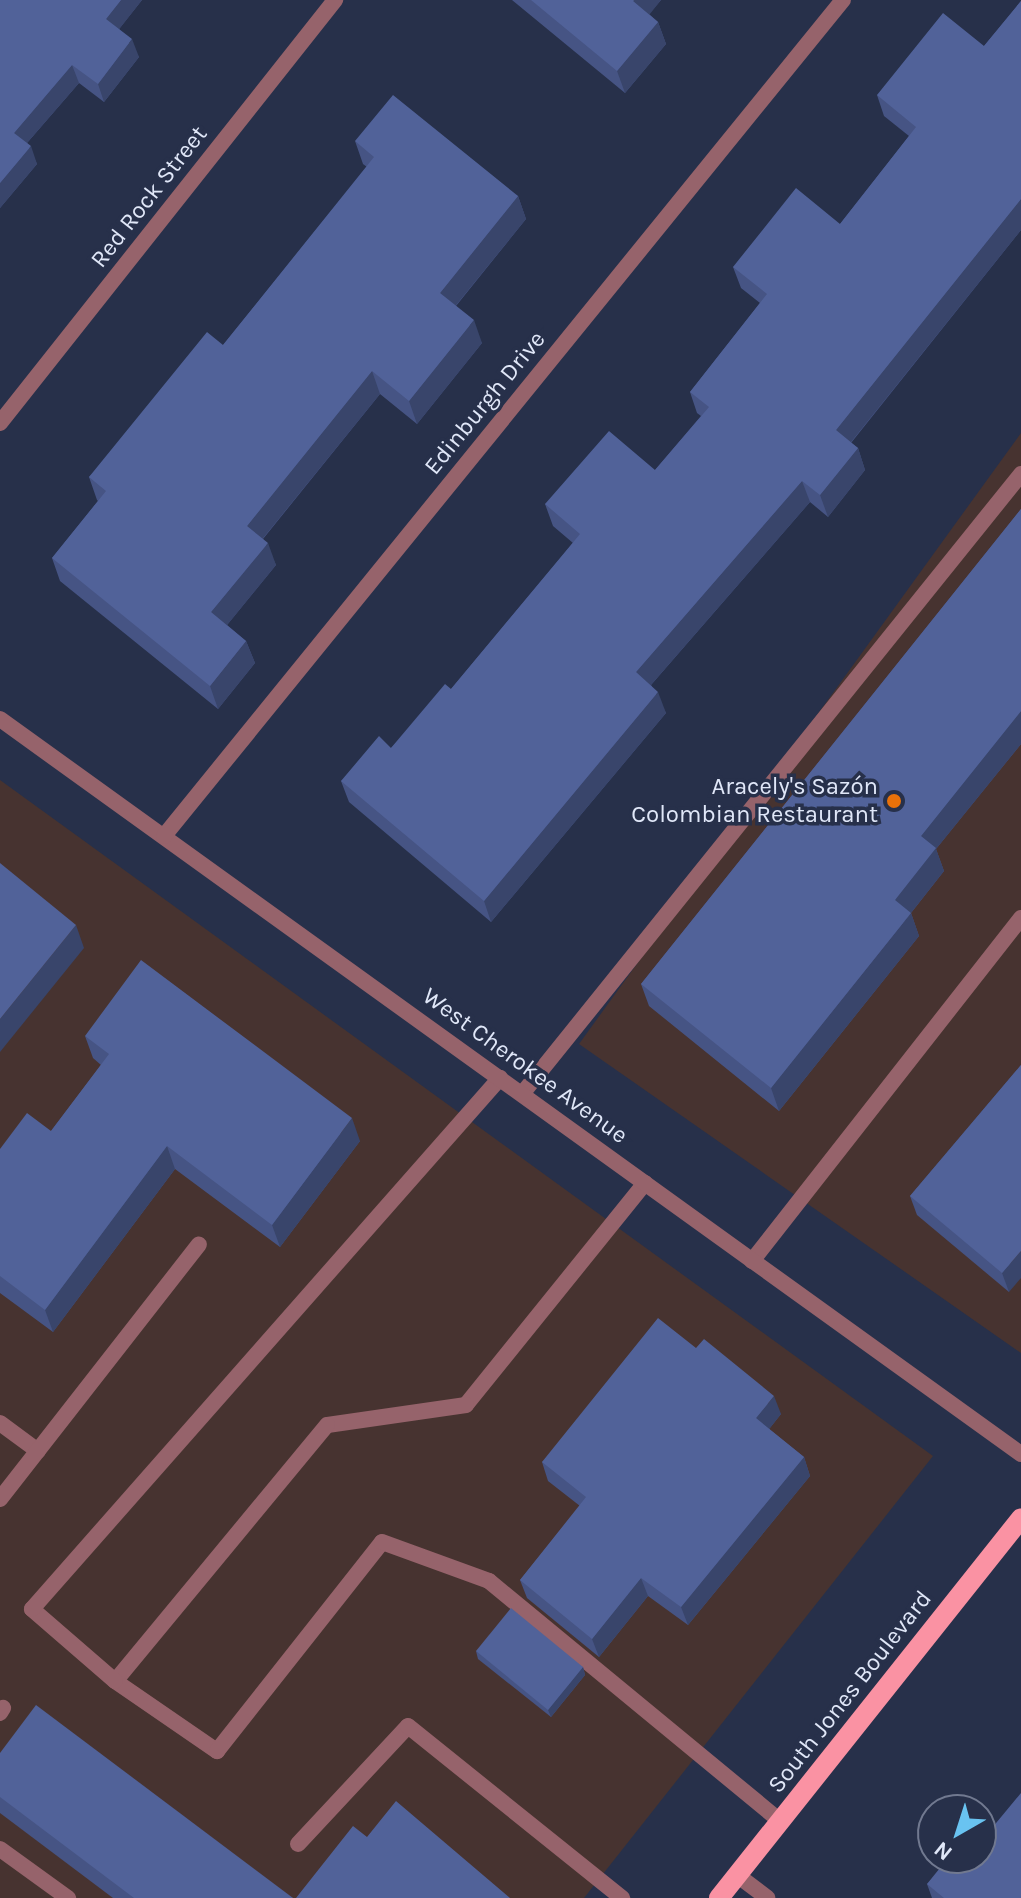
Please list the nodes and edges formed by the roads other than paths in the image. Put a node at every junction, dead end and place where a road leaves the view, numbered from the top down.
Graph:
1 (335, 0) edge
2 (843, 0) edge
3 (0, 423) edge
4 (1021, 474) edge
5 (0, 719) edge
6 (164, 836) junction
7 (1020, 920) edge
8 (500, 1078) junction
9 (522, 1094) junction
10 (645, 1183) junction
11 (199, 1244) dead end
12 (752, 1261) junction
13 (0, 1423) edge
14 (38, 1451) junction
15 (1021, 1454) edge
16 (0, 1499) edge
17 (1021, 1518) edge
18 (115, 1681) junction
19 (780, 1821) junction
20 (298, 1844) dead end
21 (0, 1849) edge
22 (737, 1875) junction
23 (49, 1893) edge
24 (68, 1898) edge
25 (622, 1898) edge
26 (719, 1898) edge
27 (767, 1898) edge

1 - 3 street, Red Rock Street
2 - 6 street, Edinburgh Drive
4 - 9 street
5 - 6 street, West Cherokee Avenue
6 - 8 street, West Cherokee Avenue
7 - 12 street
8 - 9 street, West Cherokee Avenue
8 - 18 street
9 - 10 street, West Cherokee Avenue
10 - 12 street, West Cherokee Avenue
10 - 18 street
11 - 14 street
12 - 15 street, West Cherokee Avenue
13 - 14 street
14 - 16 street
17 - 19 main road, South Jones Boulevard
18 - 19 street
19 - 22 main road, South Jones Boulevard
20 - 25 street
21 - 23 street
22 - 26 main road, South Jones Boulevard
22 - 27 street
23 - 24 street

